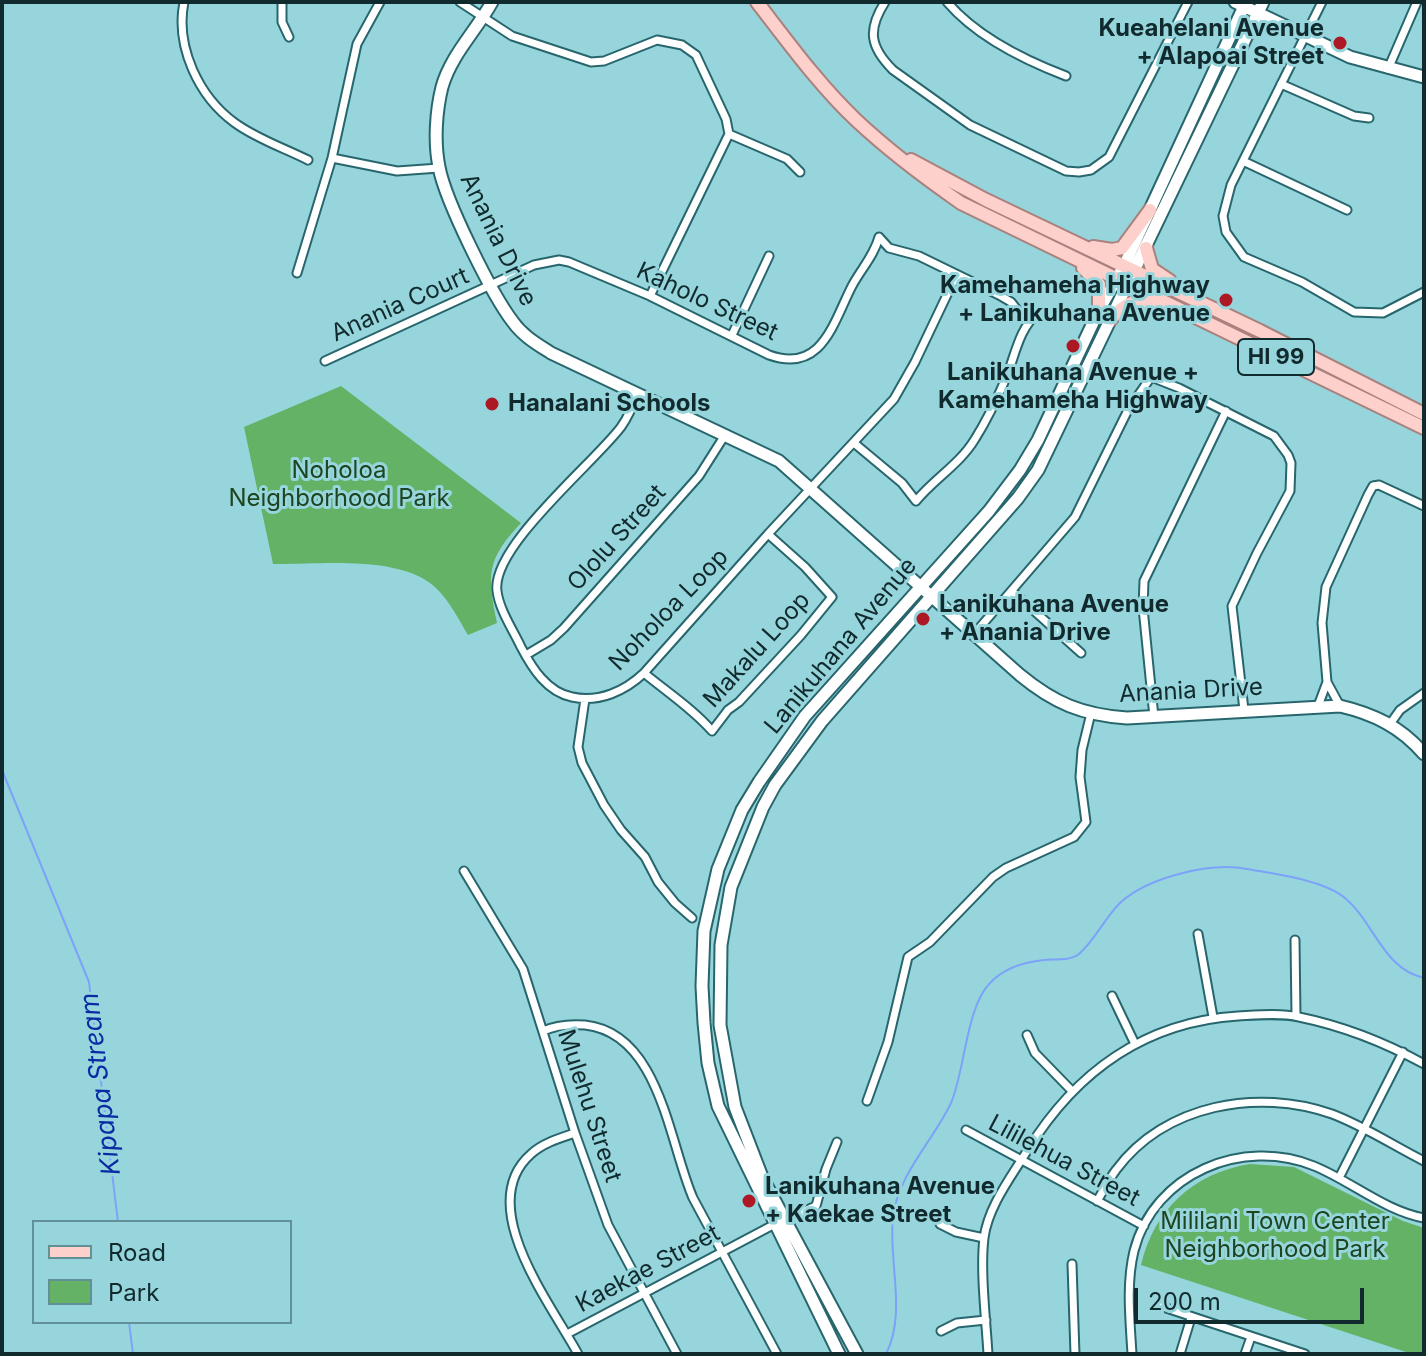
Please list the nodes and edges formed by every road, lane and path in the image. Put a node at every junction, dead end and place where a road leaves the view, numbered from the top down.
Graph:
1 (184, 2) edge
2 (282, 2) edge
3 (380, 2) edge
4 (460, 2) edge
5 (492, 2) edge
6 (757, 2) edge
7 (885, 2) edge
8 (947, 2) edge
9 (1188, 2) edge
10 (1322, 2) edge
11 (1417, 2) edge
12 (1242, 3) edge
13 (1260, 7) edge
14 (484, 16) junction
15 (289, 37) dead end
16 (1305, 37) junction
17 (1388, 69) junction
18 (1066, 76) dead end
19 (1424, 77) edge
20 (1281, 84) junction
21 (1369, 118) dead end
22 (729, 134) junction
23 (895, 152) junction
24 (332, 158) junction
25 (308, 160) dead end
26 (1243, 161) junction
27 (439, 168) junction
28 (800, 172) dead end
29 (1150, 210) junction
30 (1347, 210) dead end
31 (1083, 245) junction
32 (1146, 248) junction
33 (769, 256) dead end
34 (1071, 258) junction
35 (1130, 269) junction
36 (297, 273) dead end
37 (956, 276) junction
38 (1122, 282) junction
39 (492, 285) junction
40 (1424, 292) edge
41 (650, 296) junction
42 (1099, 310) junction
43 (1111, 319) junction
44 (1260, 331) junction
45 (732, 335) junction
46 (1283, 360) junction
47 (325, 361) dead end
48 (637, 394) junction
49 (1226, 411) junction
50 (1424, 414) edge
51 (1424, 428) edge
52 (725, 435) junction
53 (854, 443) junction
54 (811, 488) junction
55 (1424, 506) edge
56 (768, 534) junction
57 (920, 586) junction
58 (1012, 591) junction
59 (932, 597) junction
60 (975, 633) junction
61 (1081, 653) dead end
62 (526, 655) junction
63 (644, 673) junction
64 (1327, 682) junction
65 (1424, 693) edge
66 (585, 699) junction
67 (1318, 706) junction
68 (1340, 706) junction
69 (1244, 710) junction
70 (1091, 713) junction
71 (1154, 717) junction
72 (1390, 724) junction
73 (1424, 754) edge
74 (464, 871) dead end
75 (692, 918) dead end
76 (1198, 934) dead end
77 (1295, 940) dead end
78 (1112, 996) dead end
79 (1296, 1016) junction
80 (1213, 1017) junction
81 (543, 1031) junction
82 (1027, 1035) dead end
83 (1135, 1044) junction
84 (1403, 1052) junction
85 (1424, 1064) edge
86 (1072, 1091) junction
87 (867, 1101) dead end
88 (1363, 1129) junction
89 (966, 1130) dead end
90 (575, 1133) junction
91 (837, 1142) dead end
92 (1022, 1160) junction
93 (1424, 1161) edge
94 (1339, 1178) junction
95 (1097, 1201) junction
96 (1424, 1218) edge
97 (779, 1221) junction
98 (940, 1224) dead end
99 (1144, 1226) junction
100 (984, 1238) junction
101 (723, 1252) junction
102 (1072, 1264) dead end
103 (644, 1292) junction
104 (1157, 1305) dead end
105 (1191, 1318) junction
106 (986, 1320) junction
107 (941, 1331) dead end
108 (567, 1334) junction
109 (1251, 1337) junction
110 (578, 1354) edge
111 (677, 1354) edge
112 (777, 1354) edge
113 (839, 1354) edge
114 (857, 1354) edge
115 (988, 1354) edge
116 (1075, 1354) edge
117 (1132, 1354) edge
118 (1180, 1354) edge
119 (1245, 1354) edge
120 (1305, 1354) edge

1 - 25 street
2 - 15 street
3 - 24 street
4 - 14 street
5 - 14 main road, Anania Drive
6 - 23 main road, HI 99
7 - 9 street
8 - 18 street
10 - 16 street
11 - 17 street
12 - 13 main road
12 - 29 main road, Lanikuhana Avenue
13 - 16 main road
13 - 32 main road, Lanikuhana Avenue
14 - 22 street
14 - 27 main road, Anania Drive
16 - 17 main road
16 - 20 street
17 - 19 main road
20 - 21 street
20 - 26 street
22 - 28 street
22 - 41 street
23 - 31 main road, HI 99
23 - 34 main road, HI 99
24 - 27 street
24 - 36 street
26 - 30 street
26 - 40 street
27 - 39 main road, Anania Drive
29 - 31 main road
29 - 35 main road, Lanikuhana Avenue
31 - 35 main road, HI 99
32 - 35 main road, Lanikuhana Avenue
32 - 44 main road
33 - 45 street
34 - 38 main road, HI 99
34 - 42 main road
35 - 38 main road, Lanikuhana Avenue
35 - 44 main road, HI 99
37 - 45 street, Kaholo Street
37 - 53 street, Noholoa Loop
37 - 53 street, Kaholo Street
38 - 42 main road, Lanikuhana Avenue
38 - 43 main road, Lanikuhana Avenue
38 - 46 main road, HI 99
39 - 41 street, Kaholo Street
39 - 47 street, Anania Court
39 - 48 main road, Anania Drive
41 - 45 street, Kaholo Street
42 - 57 main road, Lanikuhana Avenue
43 - 46 main road
43 - 59 main road, Lanikuhana Avenue
44 - 50 main road, HI 99
46 - 51 main road, HI 99
48 - 52 main road, Anania Drive
48 - 62 street
49 - 58 street
49 - 69 street
49 - 71 street
52 - 54 main road, Anania Drive
52 - 62 street, Ololu Street
53 - 54 street, Noholoa Loop
54 - 56 street, Noholoa Loop
54 - 57 main road, Anania Drive
55 - 64 street
56 - 63 street, Noholoa Loop
56 - 63 street, Makalu Loop
57 - 59 main road, Anania Drive
57 - 97 main road, Lanikuhana Avenue
58 - 60 street
58 - 61 street
59 - 60 main road, Anania Drive
59 - 97 main road, Lanikuhana Avenue
60 - 70 main road, Anania Drive
62 - 66 street
63 - 66 street, Noholoa Loop
64 - 67 street
64 - 68 street
65 - 72 street
66 - 75 street
67 - 68 main road, Anania Drive
67 - 69 main road, Anania Drive
68 - 72 main road, Anania Drive
69 - 71 main road, Anania Drive
70 - 71 main road, Anania Drive
70 - 87 street
72 - 73 main road, Anania Drive
74 - 81 street, Mulehu Street
76 - 80 street
77 - 79 street
78 - 83 street
79 - 80 street
79 - 84 street
80 - 83 street
81 - 90 street, Mulehu Street
81 - 101 street
82 - 86 street
83 - 86 street
84 - 85 street
84 - 88 street
86 - 92 street
88 - 93 street
88 - 94 street
88 - 95 street
89 - 92 street, Lililehua Street
90 - 103 street, Mulehu Street
90 - 108 street
91 - 97 street, Kaekae Street
92 - 95 street, Lililehua Street
92 - 100 street
94 - 96 street
94 - 99 street
95 - 99 street, Lililehua Street
97 - 101 street, Kaekae Street
97 - 113 main road, Lanikuhana Avenue
97 - 114 main road, Lanikuhana Avenue
98 - 100 street
99 - 117 street
100 - 106 street
101 - 103 street, Kaekae Street
101 - 112 street
102 - 116 street
103 - 108 street, Kaekae Street
103 - 111 street, Mulehu Street
104 - 105 street
105 - 109 street
105 - 118 street
106 - 107 street
106 - 115 street
108 - 110 street
109 - 119 street
109 - 120 street

